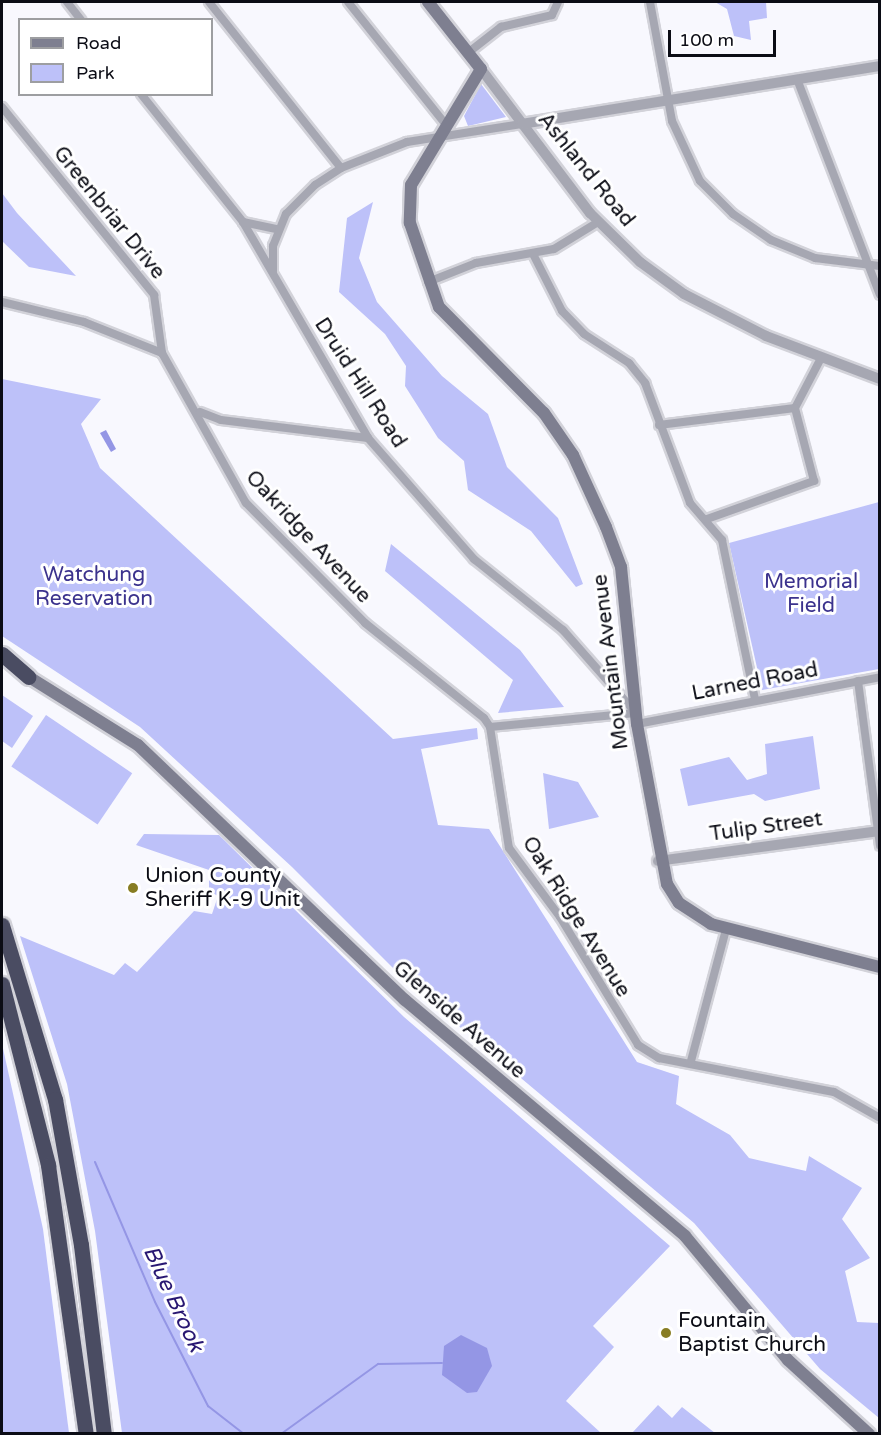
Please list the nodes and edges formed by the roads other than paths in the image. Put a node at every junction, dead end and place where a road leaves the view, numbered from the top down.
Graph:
1 (67, 2) edge
2 (209, 2) edge
3 (348, 2) edge
4 (428, 2) edge
5 (558, 2) edge
6 (650, 2) edge
7 (79, 18) edge
8 (469, 52) junction
9 (879, 66) edge
10 (481, 69) junction
11 (797, 79) junction
12 (143, 96) edge
13 (666, 99) junction
14 (2, 107) edge
15 (522, 124) junction
16 (447, 126) junction
17 (439, 137) junction
18 (341, 168) junction
19 (243, 222) junction
20 (598, 222) junction
21 (277, 229) junction
22 (533, 254) junction
23 (869, 266) junction
24 (879, 266) edge
25 (274, 274) junction
26 (428, 282) junction
27 (879, 295) edge
28 (2, 302) edge
29 (162, 353) junction
30 (820, 360) junction
31 (879, 379) edge
32 (795, 408) junction
33 (200, 412) junction
34 (221, 420) junction
35 (659, 425) junction
36 (208, 435) junction
37 (368, 438) junction
38 (707, 519) junction
39 (2, 654) edge
40 (2, 662) edge
41 (28, 677) junction
42 (879, 677) edge
43 (858, 681) junction
44 (755, 700) junction
45 (636, 718) junction
46 (490, 727) junction
47 (878, 832) edge
48 (879, 846) edge
49 (658, 861) junction
50 (2, 925) edge
51 (726, 929) junction
52 (879, 967) edge
53 (2, 984) edge
54 (691, 1061) junction
55 (879, 1118) edge
56 (86, 1434) edge
57 (104, 1434) edge
58 (869, 1434) edge

1 - 7 street
2 - 18 street
3 - 16 street
4 - 8 main road, Ashland Road
5 - 8 street
6 - 13 street
8 - 10 main road, Ashland Road
9 - 11 street
10 - 15 street, Ashland Road
10 - 16 main road, Mountain Avenue
11 - 13 street
11 - 23 street
12 - 19 street, Druid Hill Road
13 - 15 street
13 - 23 street
14 - 29 street, Greenbriar Drive
15 - 17 street
15 - 20 street, Ashland Road
16 - 17 main road, Mountain Avenue
17 - 18 street
17 - 26 main road, Mountain Avenue
18 - 21 street
19 - 21 street
19 - 25 street, Druid Hill Road
20 - 22 street
20 - 30 street, Ashland Road
21 - 25 street
22 - 26 street
22 - 35 street
23 - 24 street
23 - 27 street
25 - 37 street, Druid Hill Road
26 - 45 main road, Mountain Avenue
28 - 29 street
29 - 33 street, Oakridge Avenue
30 - 31 street, Ashland Road
30 - 32 street
32 - 35 street
32 - 38 street
33 - 34 street
33 - 36 street, Oakridge Avenue
34 - 36 street
34 - 37 street
35 - 38 street
36 - 46 street, Oakridge Avenue
37 - 45 street, Druid Hill Road
38 - 44 street
39 - 41 highway
40 - 41 main road, Glenside Avenue
41 - 58 main road, Glenside Avenue
42 - 43 street, Larned Road
43 - 44 street, Larned Road
43 - 47 street
44 - 45 street, Larned Road
45 - 46 street, Larned Road
45 - 49 main road, Mountain Avenue
46 - 54 street, Oak Ridge Avenue
47 - 48 street
47 - 49 street, Tulip Street
49 - 51 main road, Mountain Avenue
50 - 57 highway
51 - 52 main road, Mountain Avenue
51 - 54 street
53 - 56 highway
54 - 55 street, Oak Ridge Avenue

